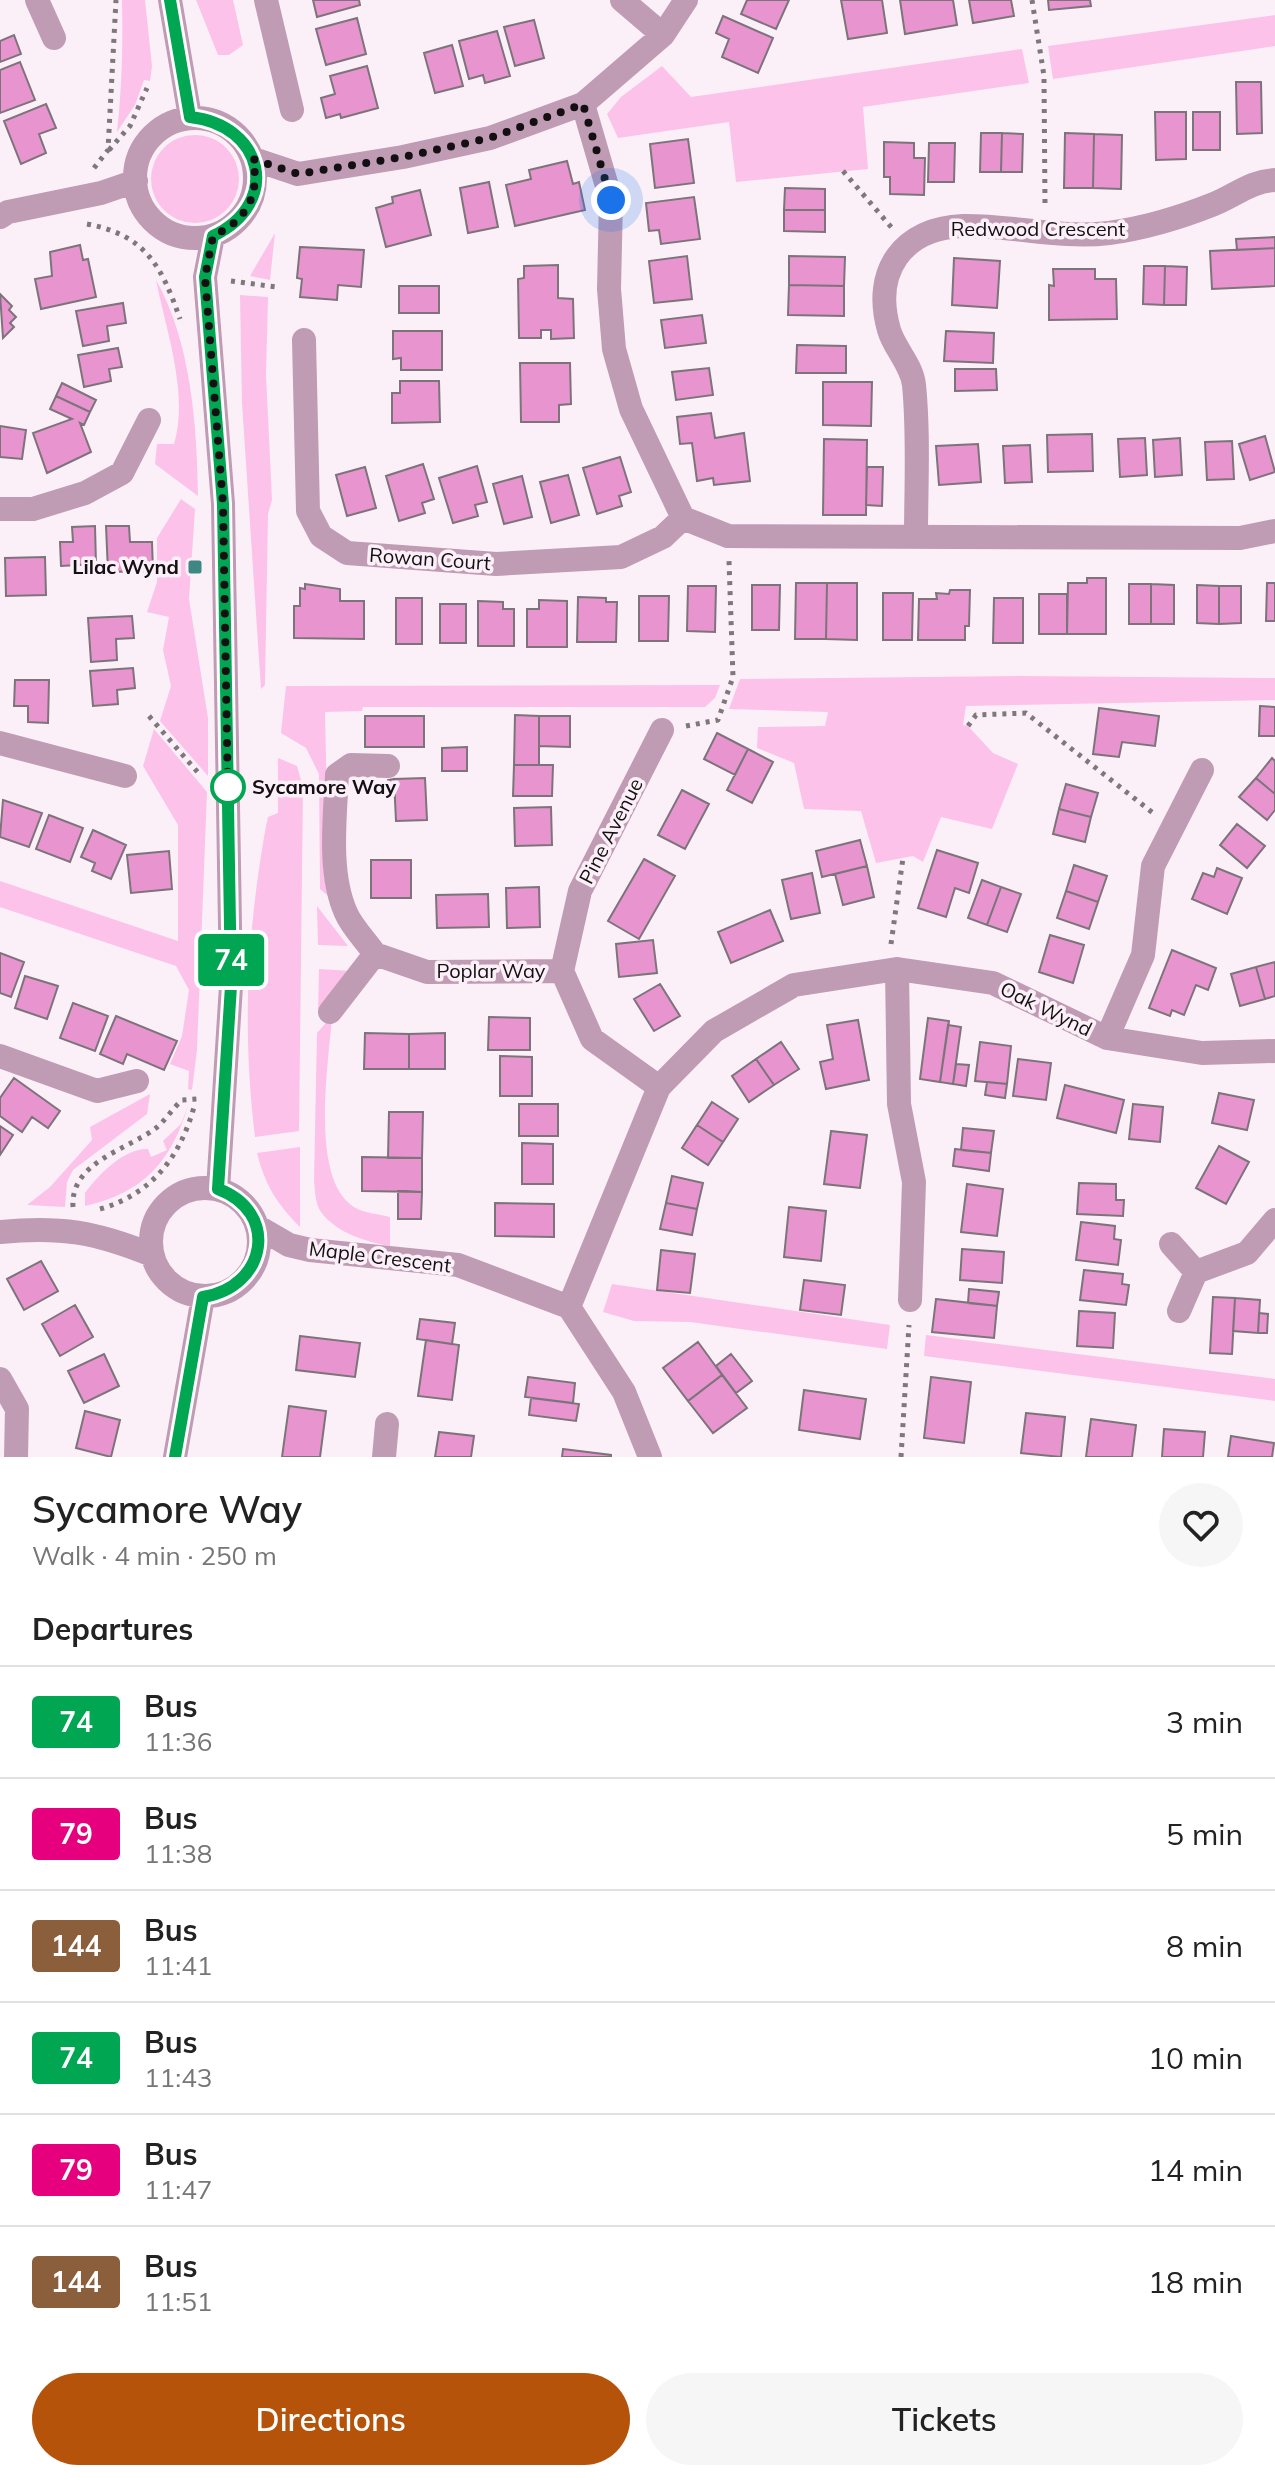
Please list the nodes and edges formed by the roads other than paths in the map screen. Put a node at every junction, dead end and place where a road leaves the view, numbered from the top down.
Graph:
1 (37, 0) edge
2 (170, 0) edge
3 (266, 0) edge
4 (622, 0) edge
5 (686, 0) edge
6 (663, 35) junction
7 (54, 38) dead end
8 (583, 104) junction
9 (292, 110) dead end
10 (190, 117) junction
11 (253, 159) junction
12 (1275, 180) edge
13 (136, 181) junction
14 (0, 217) edge
15 (213, 236) junction
16 (304, 340) dead end
17 (149, 420) dead end
18 (0, 509) edge
19 (683, 518) junction
20 (1275, 531) edge
21 (916, 537) junction
22 (662, 730) road end
23 (0, 743) edge
24 (388, 766) dead end
25 (1202, 770) dead end
26 (125, 776) dead end
27 (375, 954) junction
28 (897, 969) junction
29 (562, 971) junction
30 (330, 1012) dead end
31 (1107, 1038) junction
32 (1275, 1051) edge
33 (0, 1056) edge
34 (137, 1081) dead end
35 (659, 1087) junction
36 (218, 1189) junction
37 (1275, 1220) edge
38 (258, 1227) junction
39 (0, 1232) edge
40 (1171, 1244) dead end
41 (152, 1255) junction
42 (1196, 1272) junction
43 (203, 1297) junction
44 (910, 1300) road end
45 (569, 1307) junction
46 (1179, 1311) dead end
47 (0, 1379) edge
48 (387, 1424) dead end
49 (16, 1457) edge
50 (175, 1457) edge
51 (384, 1457) edge
52 (650, 1457) edge

1 - 7 street
2 - 10 street
3 - 9 street
4 - 6 street
5 - 6 street
6 - 8 street
8 - 11 street
8 - 19 street
10 - 11 street
10 - 13 street
11 - 15 street
12 - 21 street, Redwood Crescent
13 - 14 street
13 - 15 street
15 - 36 street
16 - 19 street, Rowan Court
17 - 18 street
19 - 21 street
20 - 21 street
22 - 29 street, Pine Avenue
23 - 26 street
24 - 27 street
25 - 31 street
27 - 29 street, Poplar Way
27 - 30 street
28 - 31 street, Oak Wynd
28 - 35 street, Oak Wynd
28 - 44 street
29 - 35 street
31 - 32 street, Oak Wynd
33 - 34 street
35 - 45 street, Oak Wynd
36 - 38 street
36 - 41 street
37 - 42 street
38 - 43 street
38 - 45 street, Maple Crescent
39 - 41 street
40 - 42 street
41 - 43 street
42 - 46 street
43 - 50 street
45 - 52 street
47 - 49 street
48 - 51 street

